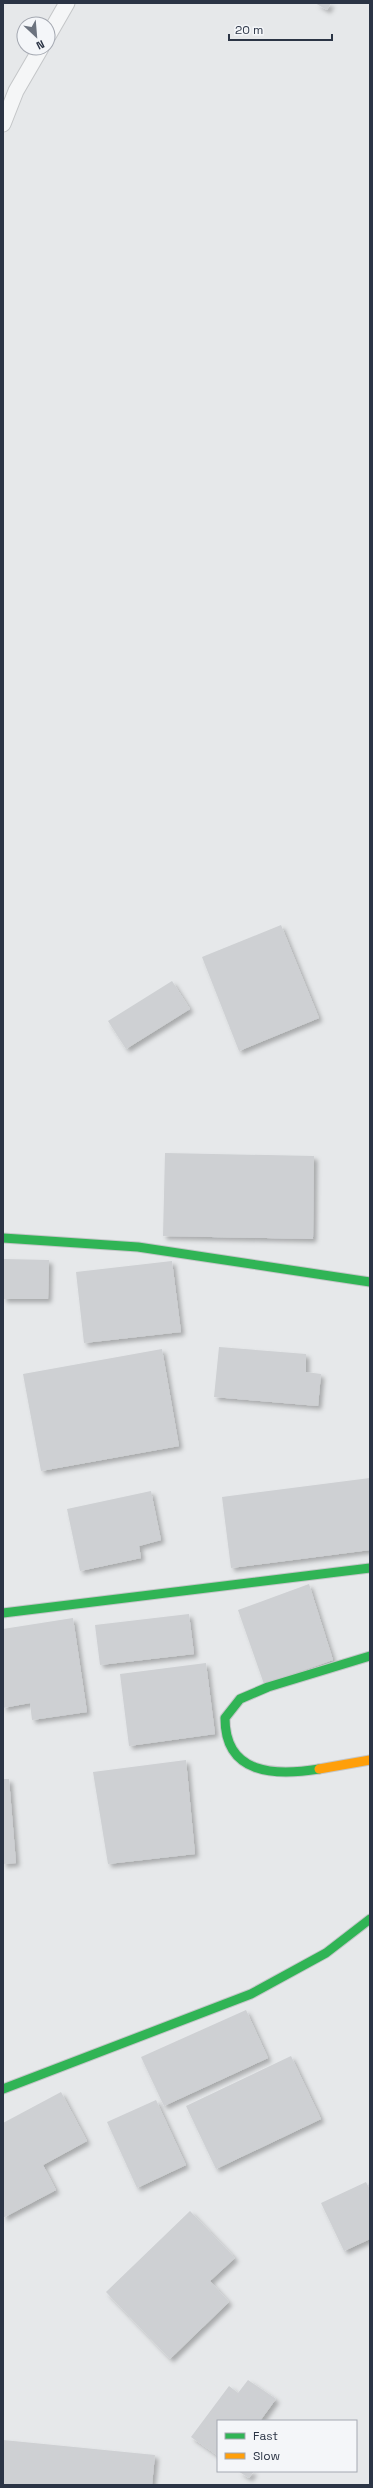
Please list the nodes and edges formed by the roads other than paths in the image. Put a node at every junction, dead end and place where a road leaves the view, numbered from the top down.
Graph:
1 (67, 3) edge
2 (56, 22) edge
3 (36, 56) edge
4 (3, 124) edge
5 (3, 1238) edge
6 (370, 1282) edge
7 (370, 1568) edge
8 (3, 1613) edge
9 (370, 1656) edge
10 (370, 1760) edge
11 (370, 1919) edge
12 (3, 2089) edge

1 - 2 lane
3 - 4 lane
5 - 6 street
7 - 8 street
9 - 10 street
11 - 12 street

